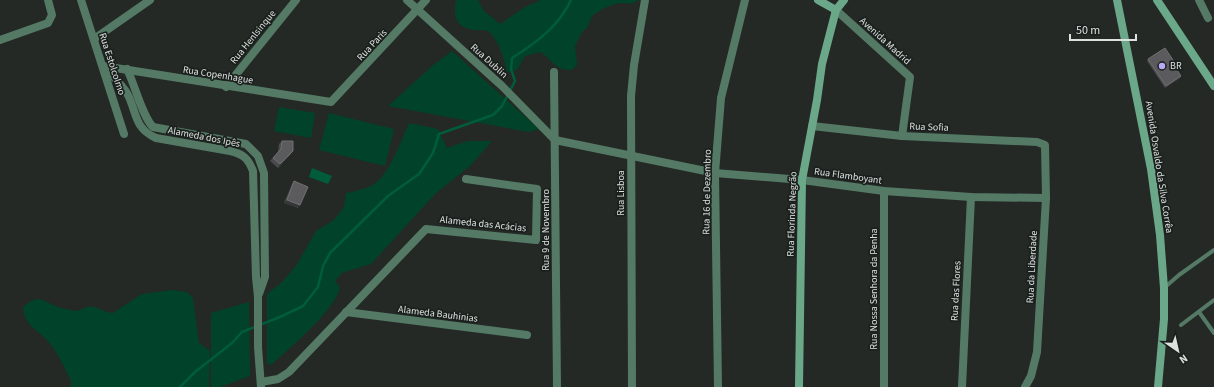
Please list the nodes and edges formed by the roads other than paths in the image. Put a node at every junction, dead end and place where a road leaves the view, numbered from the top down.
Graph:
1 (48, 0) edge
2 (81, 0) edge
3 (150, 0) edge
4 (296, 0) edge
5 (407, 0) edge
6 (426, 0) edge
7 (645, 0) edge
8 (745, 0) edge
9 (818, 0) edge
10 (844, 0) edge
11 (1117, 0) edge
12 (1122, 0) edge
13 (1157, 0) edge
14 (1199, 0) edge
15 (418, 10) junction
16 (836, 10) junction
17 (1208, 18) dead end
18 (1122, 20) junction
19 (94, 39) junction
20 (0, 40) edge
21 (103, 66) junction
22 (127, 69) junction
23 (554, 72) dead end
24 (133, 81) junction
25 (121, 85) junction
26 (1214, 86) edge
27 (226, 87) junction
28 (331, 102) joint
29 (148, 121) junction
30 (812, 126) junction
31 (140, 128) junction
32 (124, 134) dead end
33 (902, 136) junction
34 (555, 140) junction
35 (246, 144) junction
36 (1045, 146) joint
37 (241, 154) junction
38 (631, 154) junction
39 (253, 171) junction
40 (715, 172) junction
41 (264, 173) junction
42 (466, 179) dead end
43 (802, 180) junction
44 (884, 191) junction
45 (971, 196) junction
46 (1046, 198) junction
47 (426, 229) joint
48 (1213, 252) edge
49 (1164, 288) junction
50 (258, 296) junction
51 (1214, 300) edge
52 (346, 312) junction
53 (1199, 312) junction
54 (1181, 325) dead end
55 (1214, 332) edge
56 (527, 335) dead end
57 (261, 384) edge
58 (557, 387) edge
59 (632, 387) edge
60 (718, 387) edge
61 (799, 387) edge
62 (884, 387) edge
63 (962, 387) edge
64 (1025, 387) edge
65 (1158, 387) edge

1 - 20 street
2 - 19 street, Rua Estolcolmo
3 - 19 street
4 - 27 street, Rua Henlsinque
5 - 15 street, Rua Dublin
6 - 15 street, Rua Paris
7 - 38 street, Rua Lisboa
8 - 40 street, Rua 16 de Dezembro
9 - 16 street, Avenida Madrid
10 - 16 street, Rua Florinda Negrão
11 - 18 street, Avenida Osvaldo da Silva Corrêa
12 - 18 street
13 - 26 street
14 - 17 street
15 - 28 street, Rua Paris
15 - 34 street, Rua Dublin
16 - 30 street, Rua Florinda Negrão
16 - 33 street, Avenida Madrid
18 - 49 street, Avenida Osvaldo da Silva Corrêa
19 - 21 street, Rua Estolcolmo
21 - 22 street, Rua Copenhague
21 - 25 street
21 - 32 street, Rua Estolcolmo
22 - 24 street
22 - 27 street, Rua Copenhague
23 - 34 street, Rua 9 de Novembro
24 - 25 street
24 - 29 street
25 - 31 street
27 - 28 street, Rua Copenhague
29 - 31 street
29 - 35 street, Alameda dos Ipês
30 - 33 street, Rua Sofia
30 - 43 street, Rua Florinda Negrão
31 - 37 street, Alameda dos Ipês
33 - 36 street, Rua Sofia
34 - 38 street, Rua Flamboyant
34 - 58 street, Rua 9 de Novembro
35 - 37 street
35 - 41 street, Alameda dos Ipês
36 - 46 street, Rua da Liberdade
37 - 39 street, Alameda dos Ipês
38 - 40 street, Rua Flamboyant
38 - 59 street, Rua Lisboa
39 - 41 street
39 - 50 street, Alameda dos Ipês
40 - 43 street, Rua Flamboyant
40 - 60 street, Rua 16 de Dezembro
41 - 50 street, Alameda dos Ipês
42 - 47 street, Alameda das Acácias
43 - 44 street, Rua Flamboyant
43 - 61 street, Rua Florinda Negrão
44 - 45 street, Rua Flamboyant
44 - 62 street, Rua Nossa Senhora da Penha
45 - 46 street, Rua Flamboyant
45 - 63 street, Rua das Flores
46 - 64 street, Rua da Liberdade
47 - 52 street, Alameda dos Ipês
48 - 49 lane
49 - 65 street, Avenida Osvaldo da Silva Corrêa
50 - 57 street, Alameda dos Ipês
51 - 53 lane
52 - 56 street, Alameda Bauhinias
52 - 57 street, Alameda dos Ipês
53 - 54 lane
53 - 55 lane

